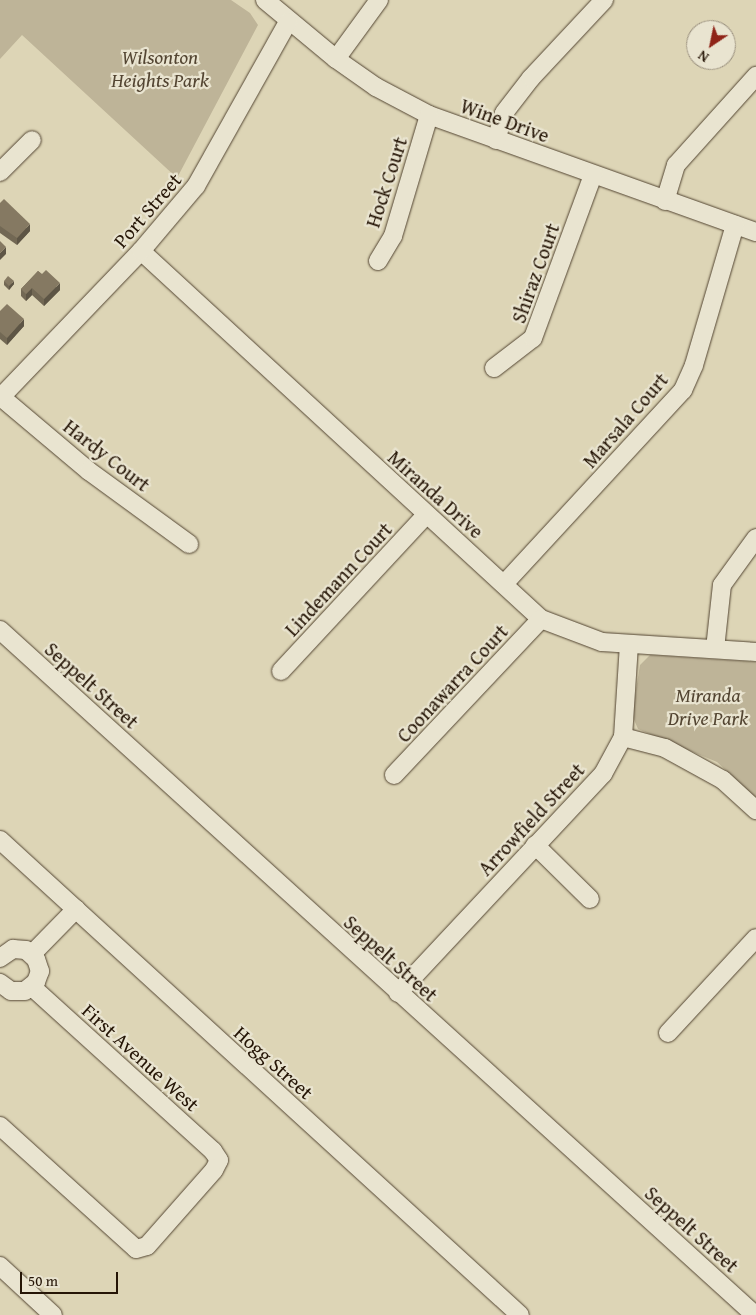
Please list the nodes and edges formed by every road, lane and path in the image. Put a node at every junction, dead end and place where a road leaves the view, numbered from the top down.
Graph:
1 (265, 0) edge
2 (379, 0) edge
3 (604, 0) edge
4 (288, 22) junction
5 (336, 59) junction
6 (756, 76) edge
7 (429, 115) junction
8 (32, 140) dead end
9 (496, 140) junction
10 (0, 172) edge
11 (593, 175) junction
12 (665, 200) junction
13 (735, 225) junction
14 (756, 232) edge
15 (141, 251) junction
16 (378, 260) dead end
17 (494, 368) dead end
18 (0, 398) edge
19 (426, 515) junction
20 (756, 538) edge
21 (189, 544) dead end
22 (504, 584) junction
23 (541, 619) junction
24 (0, 630) edge
25 (629, 644) junction
26 (715, 649) junction
27 (756, 652) edge
28 (281, 672) dead end
29 (623, 737) junction
30 (394, 775) dead end
31 (756, 810) edge
32 (0, 840) edge
33 (535, 846) junction
34 (590, 900) dead end
35 (76, 909) junction
36 (756, 938) edge
37 (32, 954) junction
38 (0, 956) edge
39 (1, 987) edge
40 (32, 987) junction
41 (398, 993) junction
42 (668, 1033) dead end
43 (0, 1126) edge
44 (0, 1266) edge
45 (53, 1315) edge
46 (520, 1315) edge
47 (755, 1315) edge

1 - 4 street, Wine Drive
2 - 5 street
3 - 9 street
4 - 5 street, Wine Drive
4 - 15 street, Port Street
5 - 7 street, Wine Drive
6 - 12 street
7 - 9 street, Wine Drive
7 - 16 street, Hock Court
8 - 10 street
9 - 11 street, Wine Drive
11 - 12 street, Wine Drive
11 - 17 street, Shiraz Court
12 - 13 street, Wine Drive
13 - 14 street, Wine Drive
13 - 22 street, Marsala Court
15 - 18 street, Port Street
15 - 19 street, Miranda Drive
18 - 21 street, Hardy Court
19 - 22 street, Miranda Drive
19 - 28 street, Lindemann Court
20 - 26 street
22 - 23 street, Miranda Drive
23 - 25 street, Miranda Drive
23 - 30 street, Coonawarra Court
24 - 41 street, Seppelt Street
25 - 26 street, Miranda Drive
25 - 29 street, Arrowfield Street
26 - 27 street, Miranda Drive
29 - 31 street
29 - 33 street, Arrowfield Street
32 - 35 street, Hogg Street
33 - 34 street
33 - 41 street, Arrowfield Street
35 - 37 street
35 - 46 street, Hogg Street
36 - 42 street
37 - 38 street
37 - 40 street
39 - 40 street
40 - 43 street, First Avenue West
41 - 47 street, Seppelt Street
44 - 45 street

